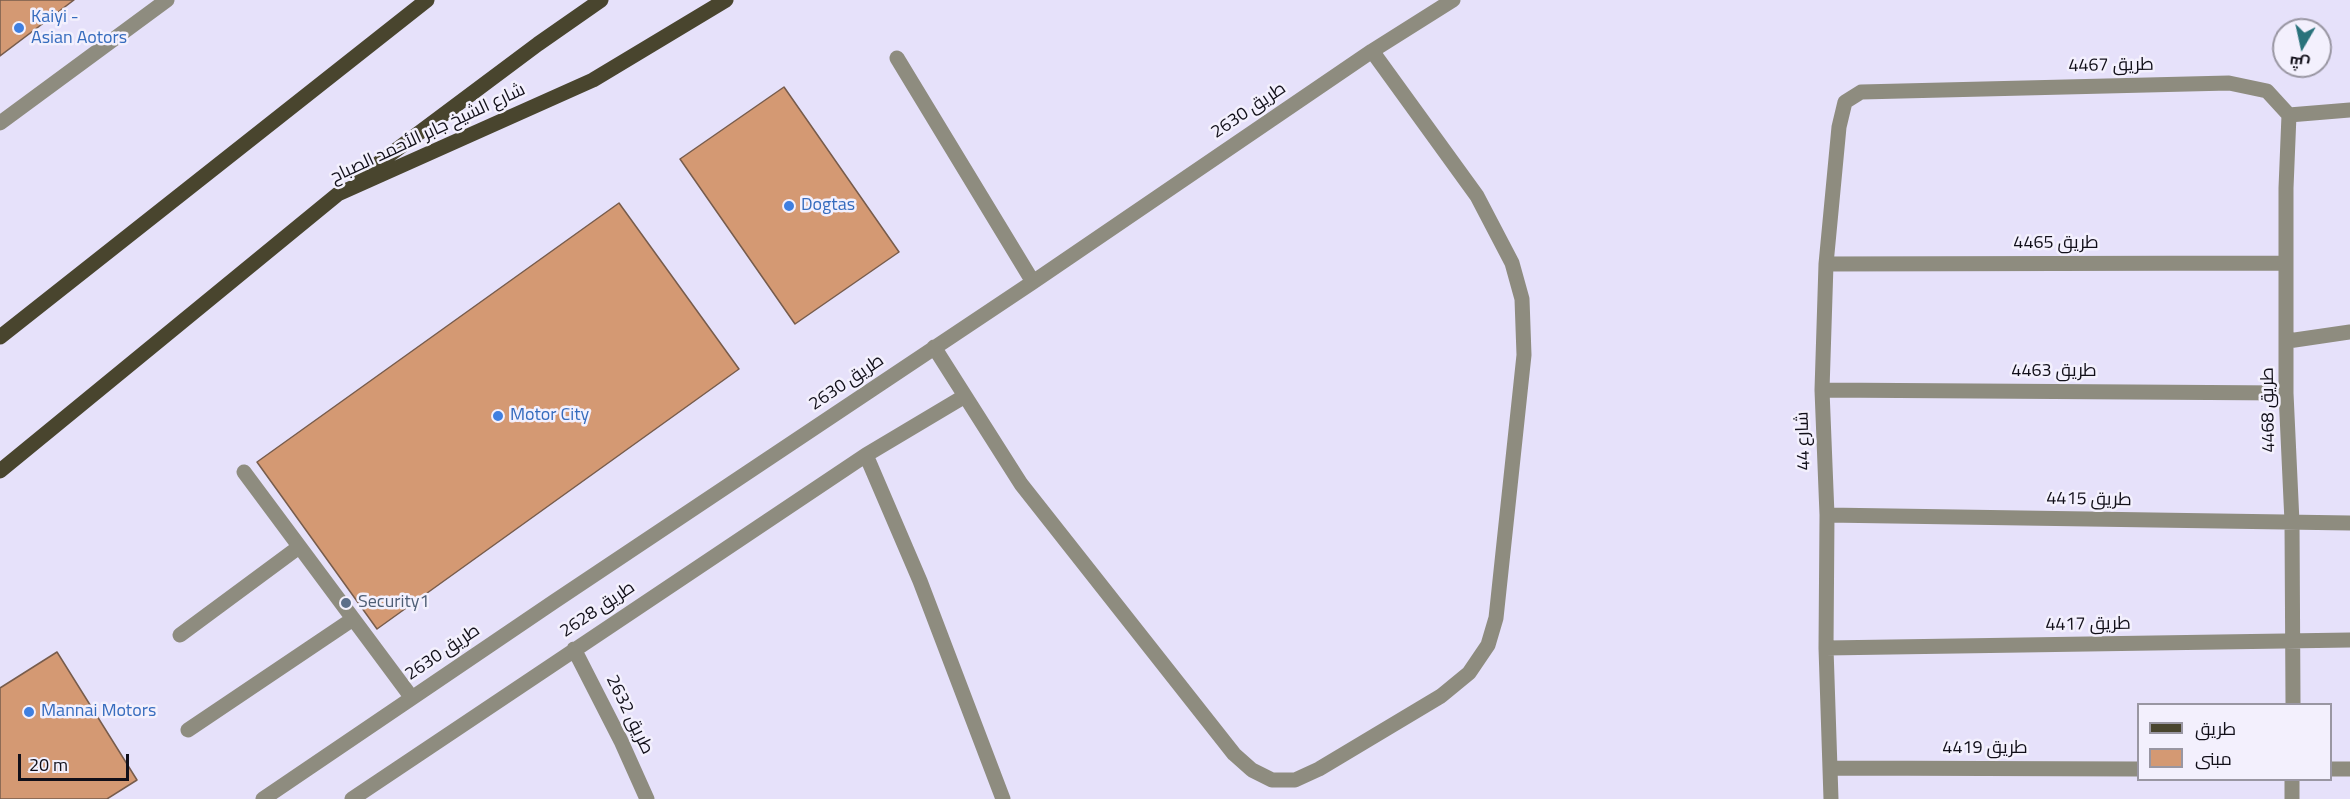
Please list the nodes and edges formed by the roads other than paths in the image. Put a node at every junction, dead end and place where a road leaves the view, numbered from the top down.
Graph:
1 (167, 0) edge
2 (427, 0) edge
3 (435, 0) edge
4 (601, 0) edge
5 (726, 0) edge
6 (1453, 0) edge
7 (395, 25) junction
8 (1372, 51) junction
9 (897, 58) dead end
10 (1861, 92) joint
11 (2350, 110) edge
12 (2289, 115) junction
13 (0, 123) edge
14 (338, 194) junction
15 (2286, 263) junction
16 (1826, 264) junction
17 (1033, 282) junction
18 (2350, 332) edge
19 (0, 337) edge
20 (2288, 341) junction
21 (934, 348) junction
22 (1822, 390) junction
23 (2286, 393) junction
24 (965, 396) junction
25 (867, 455) junction
26 (0, 471) edge
27 (244, 472) dead end
28 (1827, 515) junction
29 (2292, 522) junction
30 (2350, 523) edge
31 (299, 547) junction
32 (353, 619) junction
33 (180, 635) dead end
34 (2350, 640) edge
35 (2294, 641) junction
36 (1826, 648) junction
37 (574, 649) junction
38 (412, 698) junction
39 (2293, 703) edge
40 (188, 730) dead end
41 (1831, 768) junction
42 (2137, 769) edge
43 (2332, 769) edge
44 (2350, 769) edge
45 (2292, 781) edge
46 (263, 799) edge
47 (352, 799) edge
48 (647, 799) edge
49 (1003, 799) edge
50 (1831, 799) edge
51 (2292, 799) edge

1 - 13 street
2 - 7 main road
3 - 7 main road
4 - 14 main road
5 - 14 main road, شارع الشيخ جابر الأحمد الصباح
6 - 8 street, طريق 2630
7 - 19 main road
8 - 17 street, طريق 2630
8 - 24 street
9 - 17 street
10 - 12 street, طريق 4467
10 - 16 street, شارع 44
11 - 12 street
12 - 15 street, طريق 4468
14 - 26 main road, شارع الشيخ جابر الأحمد الصباح
15 - 16 street, طريق 4465
15 - 20 street, طريق 4468
16 - 22 street, شارع 44
17 - 21 street, طريق 2630
18 - 20 street
20 - 23 street, طريق 4468
21 - 24 street
21 - 38 street, طريق 2630
22 - 23 street, طريق 4463
22 - 28 street, شارع 44
23 - 29 street, طريق 4468
24 - 25 street, طريق 2628
25 - 37 street, طريق 2628
25 - 49 street
27 - 31 street
28 - 29 street, طريق 4415
28 - 36 street, شارع 44
29 - 30 street, طريق 4415
29 - 35 street, طريق 4468
31 - 32 street
31 - 33 street
32 - 38 street
32 - 40 street
34 - 35 street, طريق 4417
35 - 36 street, طريق 4417
35 - 39 street, طريق 4468
36 - 41 street, شارع 44
37 - 47 street, طريق 2628
37 - 48 street, طريق 2632
38 - 46 street, طريق 2630
41 - 42 street, طريق 4419
41 - 50 street, شارع 44
43 - 44 street
45 - 51 street

